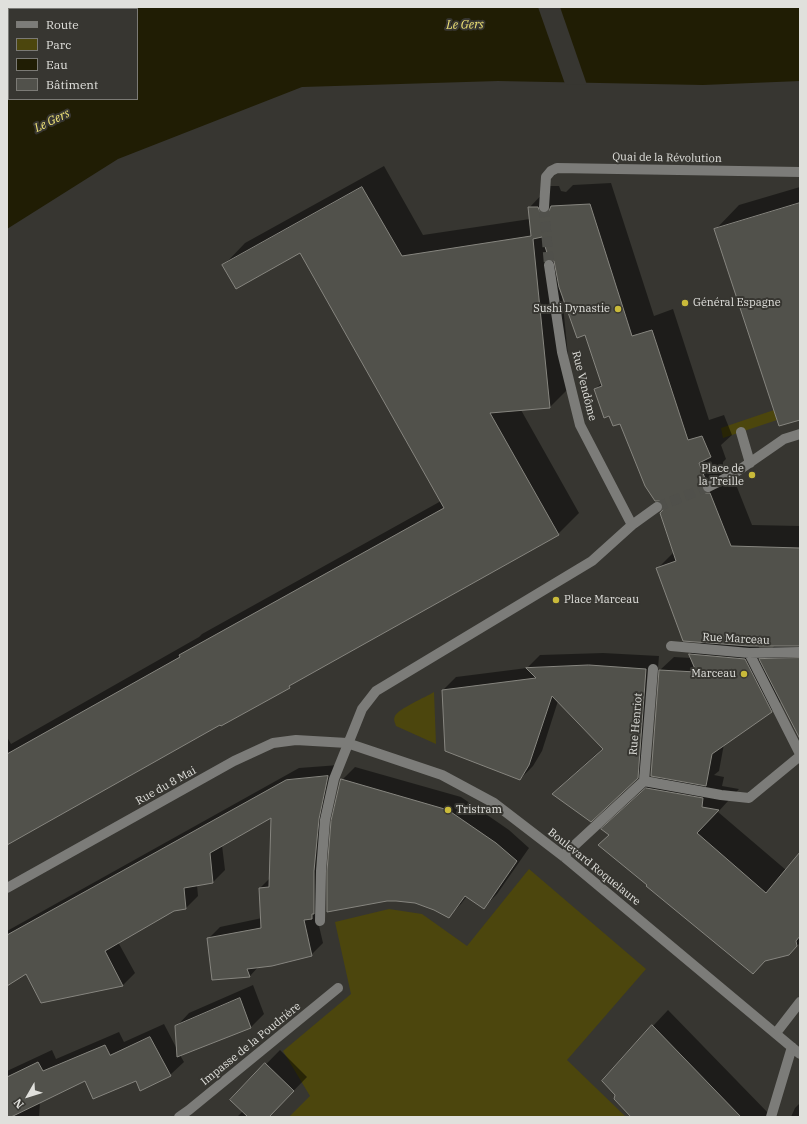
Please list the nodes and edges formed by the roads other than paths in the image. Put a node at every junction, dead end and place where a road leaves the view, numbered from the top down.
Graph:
1 (800, 172) edge
2 (544, 207) tunnel mouth
3 (549, 266) tunnel mouth
4 (741, 432) dead end
5 (800, 434) edge
6 (750, 463) junction
7 (708, 487) tunnel mouth
8 (657, 507) tunnel mouth
9 (632, 525) junction
10 (671, 646) dead end
11 (800, 652) edge
12 (749, 653) junction
13 (653, 670) dead end
14 (347, 743) junction
15 (800, 755) edge
16 (644, 781) junction
17 (563, 856) junction
18 (7, 888) edge
19 (320, 921) dead end
20 (338, 988) dead end
21 (800, 1002) edge
22 (776, 1034) junction
23 (796, 1050) edge
24 (179, 1117) edge
25 (771, 1117) edge

1 - 2 street, Quai de la Révolution
3 - 9 street, Rue Vendôme
4 - 6 street
5 - 6 street
6 - 7 street
8 - 9 street
9 - 14 street
10 - 12 street, Rue Marceau
11 - 12 street, Rue Marceau
12 - 15 street
13 - 16 street, Rue Henriot
14 - 17 street, Boulevard Roquelaure
14 - 18 street, Rue du 8 Mai
14 - 19 street
15 - 16 street
16 - 17 street
17 - 22 street, Boulevard Roquelaure
20 - 24 street, Impasse de la Poudrière
21 - 22 street
22 - 23 street, Boulevard Roquelaure
23 - 25 street

